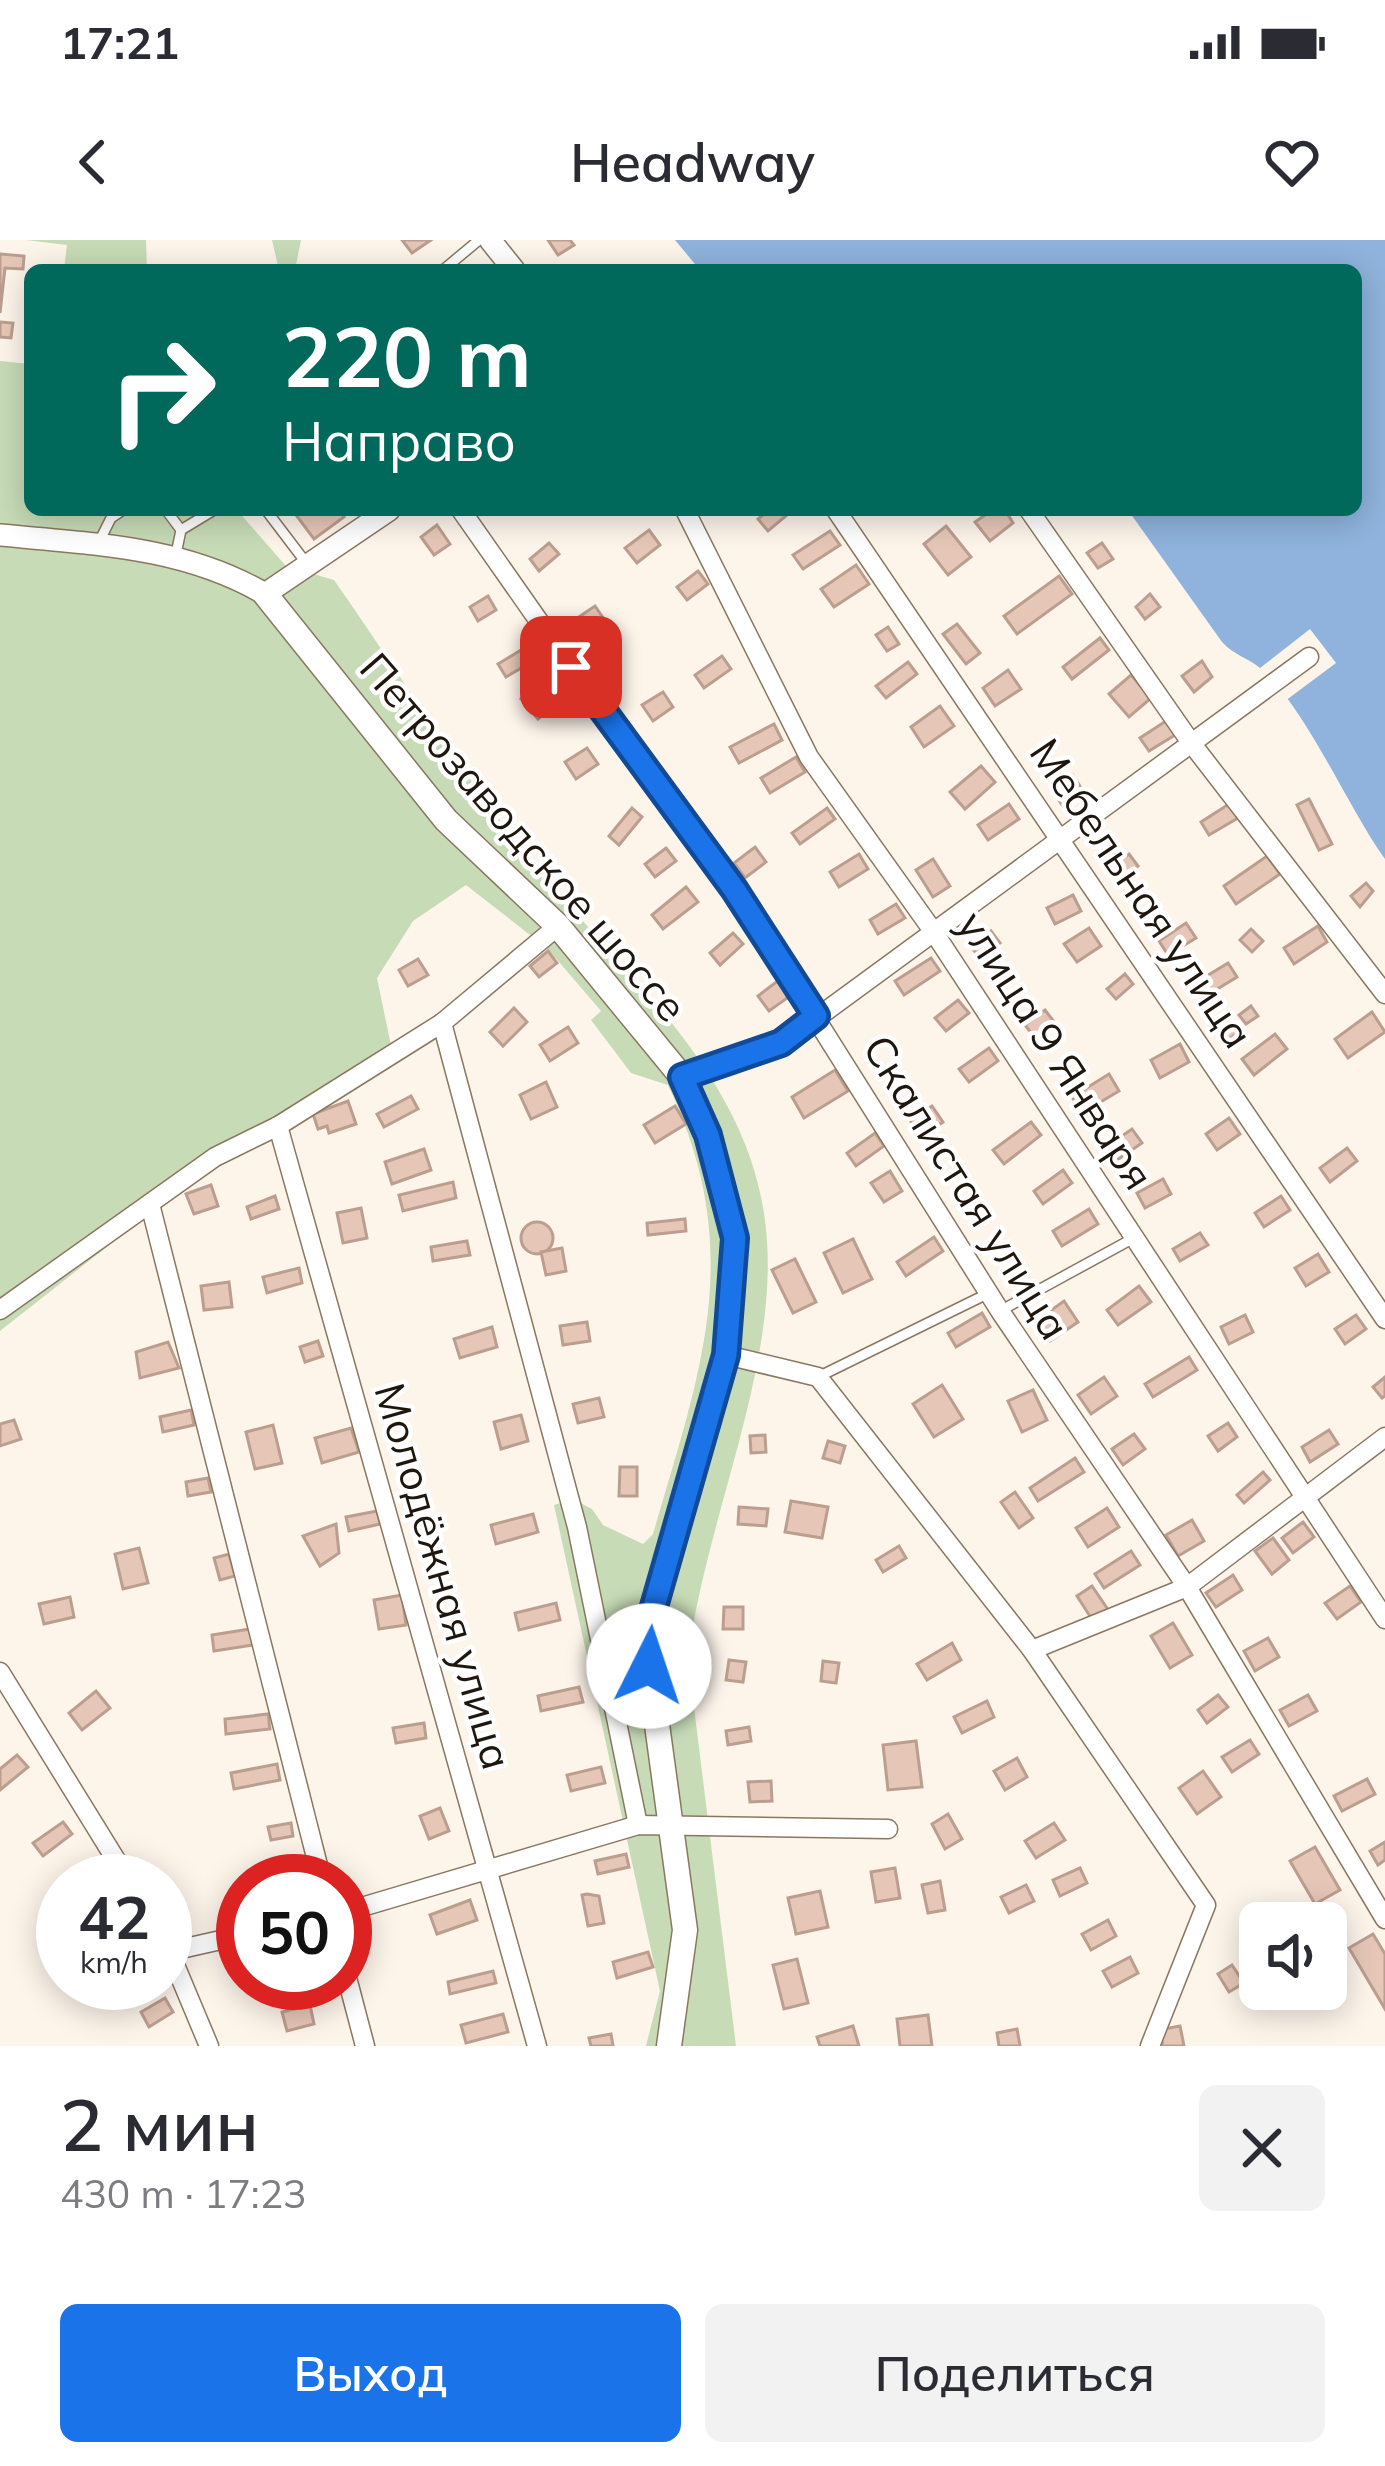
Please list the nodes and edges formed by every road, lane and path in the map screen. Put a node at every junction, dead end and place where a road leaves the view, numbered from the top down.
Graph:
1 (479, 240) edge
2 (490, 240) edge
3 (450, 264) edge
4 (509, 264) edge
5 (114, 516) edge
6 (170, 516) edge
7 (204, 516) edge
8 (271, 516) edge
9 (380, 516) edge
10 (465, 516) edge
11 (688, 516) edge
12 (840, 516) edge
13 (1033, 516) edge
14 (181, 530) junction
15 (0, 535) edge
16 (98, 544) junction
17 (176, 554) junction
18 (307, 564) junction
19 (265, 594) junction
20 (1309, 657) dead end
21 (1192, 744) junction
22 (1061, 838) junction
23 (558, 926) junction
24 (932, 932) junction
25 (1385, 994) edge
26 (816, 1016) junction
27 (442, 1023) junction
28 (682, 1077) junction
29 (278, 1126) junction
30 (150, 1204) junction
31 (1132, 1239) junction
32 (989, 1293) junction
33 (0, 1310) edge
34 (1000, 1311) junction
35 (1385, 1319) edge
36 (726, 1355) junction
37 (818, 1377) junction
38 (1385, 1437) edge
39 (1304, 1496) junction
40 (1187, 1587) junction
41 (1385, 1618) edge
42 (1032, 1651) junction
43 (0, 1672) edge
44 (638, 1825) junction
45 (672, 1825) junction
46 (888, 1829) dead end
47 (112, 1854) edge
48 (315, 1854) edge
49 (490, 1868) junction
50 (372, 1904) edge
51 (1385, 1919) edge
52 (192, 2005) edge
53 (356, 2010) edge
54 (209, 2046) edge
55 (365, 2046) edge
56 (536, 2046) edge
57 (669, 2046) edge
58 (1150, 2046) edge

1 - 3 lane
2 - 4 street
5 - 16 lane
6 - 14 lane
7 - 14 lane
8 - 18 lane
9 - 18 street
10 - 26 street, Скалистая улица
11 - 24 street, улица 9 Января
12 - 22 street, Мебельная улица
13 - 21 street
14 - 17 lane
15 - 16 street, Петрозаводское шоссе
16 - 17 street, Петрозаводское шоссе
17 - 19 street, Петрозаводское шоссе
18 - 19 street
19 - 23 main road, Петрозаводское шоссе
20 - 21 street
21 - 22 street
21 - 25 street
22 - 24 street
22 - 35 street, Мебельная улица
23 - 27 street
23 - 28 main road, Петрозаводское шоссе
24 - 26 street
24 - 31 street, улица 9 Января
26 - 28 street
26 - 32 street, Скалистая улица
27 - 29 street
27 - 44 street
28 - 36 main road, Петрозаводское шоссе
29 - 30 street
29 - 49 street, Молодёжная улица
30 - 33 street
30 - 48 street
31 - 34 lane
31 - 39 street, улица 9 Января
32 - 34 street, Скалистая улица
32 - 37 lane
34 - 40 street, Скалистая улица
36 - 37 street
36 - 45 main road, Петрозаводское шоссе
37 - 42 street
38 - 39 street
39 - 40 street
39 - 41 street, улица 9 Января
40 - 42 street
40 - 51 street, Скалистая улица
42 - 58 street
43 - 47 street
44 - 45 street
44 - 49 street
45 - 46 street
45 - 57 main road, Петрозаводское шоссе
49 - 50 street
49 - 56 street, Молодёжная улица
52 - 54 street
53 - 55 street

